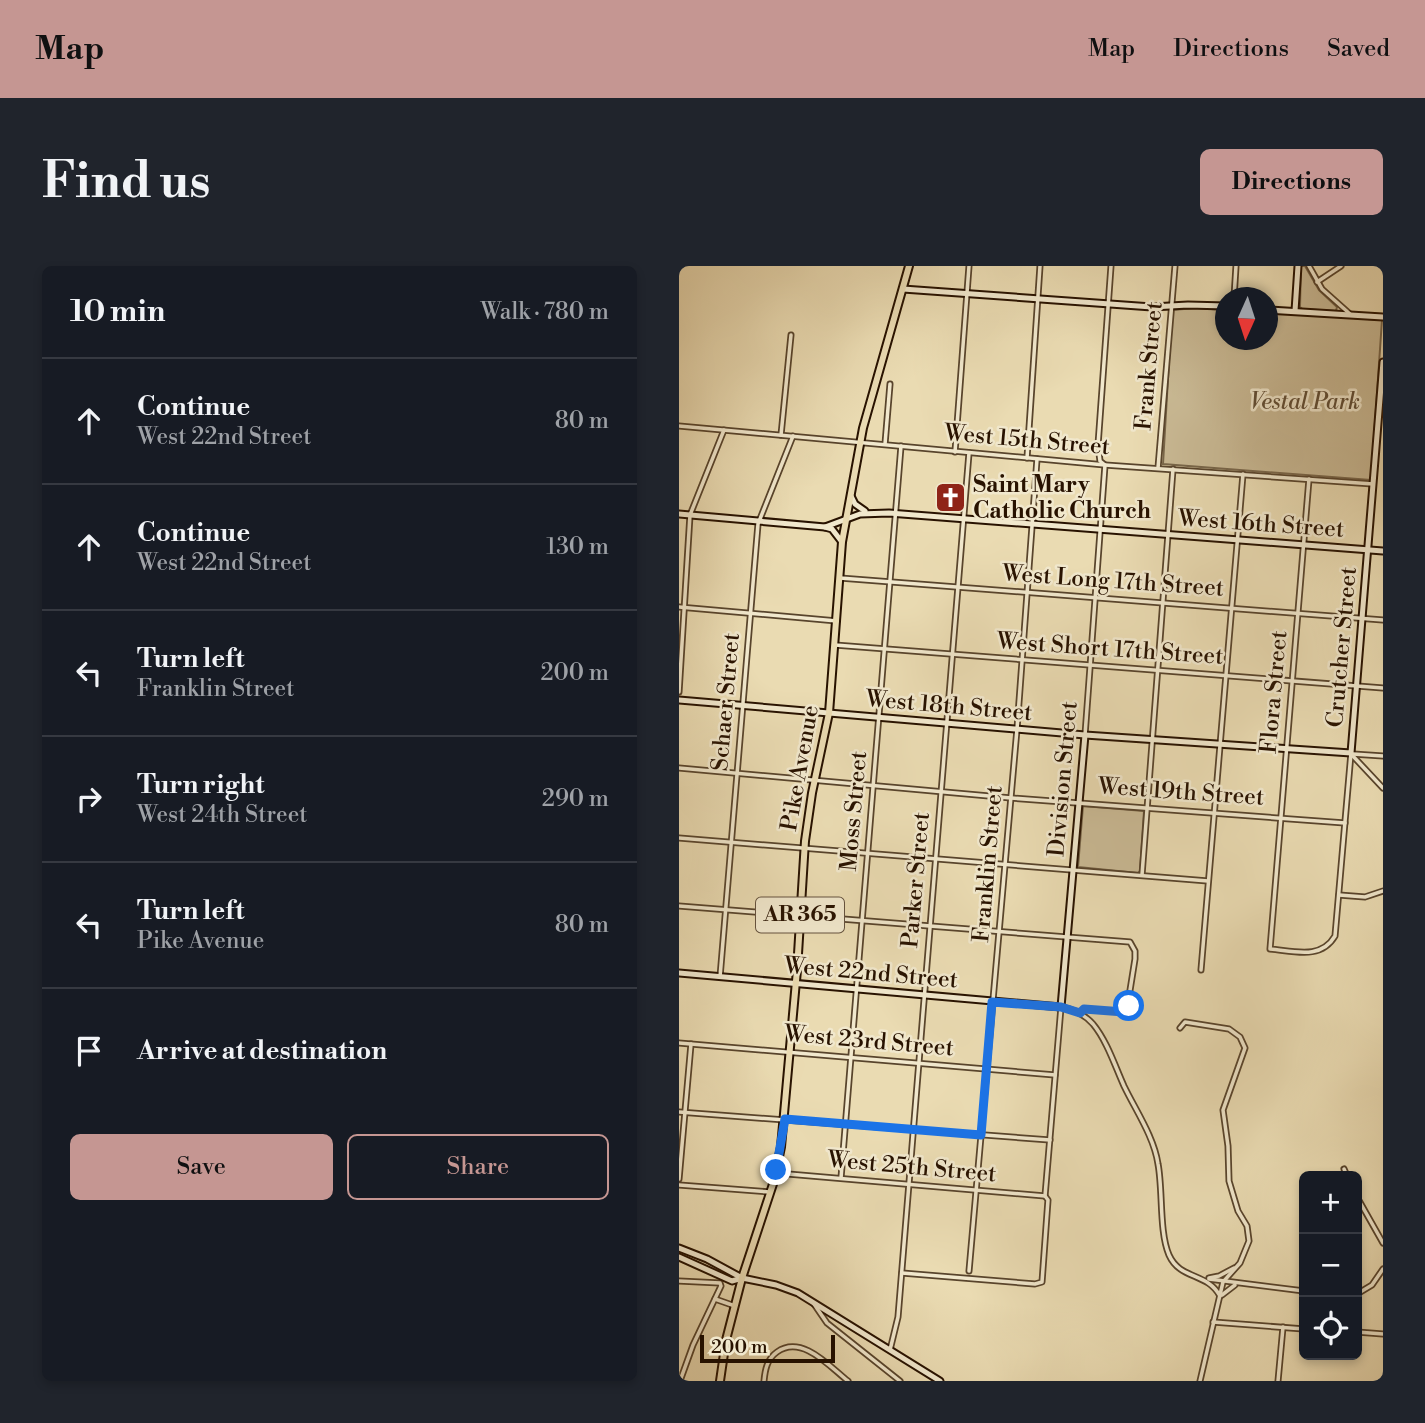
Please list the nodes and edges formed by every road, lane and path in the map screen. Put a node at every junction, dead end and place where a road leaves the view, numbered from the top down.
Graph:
1 (909, 266) edge
2 (969, 266) edge
3 (1040, 266) edge
4 (1111, 266) edge
5 (1175, 266) edge
6 (1236, 266) edge
7 (1298, 266) edge
8 (1308, 266) edge
9 (1341, 266) edge
10 (1317, 282) junction
11 (1235, 287) edge
12 (903, 289) junction
13 (966, 294) junction
14 (1038, 299) junction
15 (1108, 304) junction
16 (1170, 306) junction
17 (1215, 306) edge
18 (1278, 311) edge
19 (1295, 312) junction
20 (1350, 314) junction
21 (1383, 317) edge
22 (791, 335) dead end
23 (1383, 362) edge
24 (890, 384) dead end
25 (679, 426) edge
26 (724, 430) junction
27 (781, 435) junction
28 (793, 436) junction
29 (860, 441) junction
30 (884, 444) junction
31 (901, 446) junction
32 (955, 452) junction
33 (969, 453) junction
34 (1027, 458) junction
35 (1037, 458) junction
36 (1105, 465) junction
37 (1158, 468) junction
38 (1173, 469) junction
39 (1243, 474) junction
40 (1309, 479) junction
41 (1373, 484) junction
42 (850, 494) junction
43 (868, 512) junction
44 (679, 514) edge
45 (896, 514) junction
46 (690, 515) junction
47 (846, 519) junction
48 (964, 519) junction
49 (759, 521) junction
50 (1033, 524) junction
51 (825, 527) junction
52 (1100, 529) junction
53 (1168, 534) junction
54 (1236, 540) junction
55 (842, 542) junction
56 (1303, 545) junction
57 (1368, 550) junction
58 (1383, 551) edge
59 (840, 578) junction
60 (890, 582) junction
61 (958, 587) junction
62 (1027, 593) junction
63 (1095, 597) junction
64 (1163, 603) junction
65 (682, 608) edge
66 (1231, 608) junction
67 (1298, 613) junction
68 (751, 614) junction
69 (1362, 618) junction
70 (1383, 620) edge
71 (837, 621) junction
72 (835, 645) junction
73 (885, 649) junction
74 (953, 655) junction
75 (1022, 660) junction
76 (1090, 665) junction
77 (1158, 671) junction
78 (1225, 676) junction
79 (1292, 681) junction
80 (1357, 687) junction
81 (1383, 688) edge
82 (679, 692) edge
83 (679, 700) edge
84 (744, 705) junction
85 (829, 713) junction
86 (879, 717) junction
87 (947, 722) junction
88 (1017, 729) junction
89 (1085, 734) junction
90 (1152, 738) junction
91 (1220, 743) junction
92 (1287, 748) junction
93 (1351, 753) junction
94 (1383, 756) edge
95 (679, 768) edge
96 (737, 774) junction
97 (814, 781) junction
98 (874, 786) junction
99 (1383, 788) edge
100 (941, 791) junction
101 (1011, 798) junction
102 (1079, 802) junction
103 (1147, 807) junction
104 (1215, 812) junction
105 (1281, 818) junction
106 (1345, 823) junction
107 (679, 838) edge
108 (731, 842) junction
109 (805, 848) junction
110 (868, 853) junction
111 (936, 859) junction
112 (1005, 863) junction
113 (1073, 870) junction
114 (1142, 876) junction
115 (1209, 881) junction
116 (1383, 891) edge
117 (1339, 895) junction
118 (679, 906) edge
119 (726, 910) junction
120 (800, 916) junction
121 (863, 921) junction
122 (930, 926) junction
123 (999, 931) junction
124 (1336, 934) joint
125 (1067, 937) junction
126 (1201, 970) dead end
127 (679, 974) edge
128 (720, 977) junction
129 (796, 984) junction
130 (858, 990) junction
131 (924, 996) junction
132 (992, 1002) junction
133 (1061, 1007) junction
134 (1080, 1013) junction
135 (1180, 1028) dead end
136 (679, 1043) edge
137 (691, 1044) junction
138 (790, 1053) junction
139 (851, 1058) junction
140 (919, 1063) junction
141 (986, 1069) junction
142 (1055, 1075) junction
143 (679, 1112) edge
144 (685, 1112) junction
145 (785, 1119) junction
146 (846, 1124) junction
147 (913, 1129) junction
148 (981, 1135) junction
149 (1050, 1140) junction
150 (681, 1148) edge
151 (776, 1170) junction
152 (841, 1178) junction
153 (679, 1182) edge
154 (909, 1184) junction
155 (976, 1190) junction
156 (770, 1192) junction
157 (1045, 1196) junction
158 (1362, 1206) edge
159 (1383, 1242) edge
160 (679, 1248) edge
161 (679, 1257) edge
162 (1238, 1266) junction
163 (1383, 1269) edge
164 (969, 1271) dead end
165 (901, 1273) junction
166 (742, 1278) junction
167 (1203, 1278) junction
168 (679, 1281) edge
169 (1223, 1282) junction
170 (1237, 1284) junction
171 (1299, 1290) edge
172 (1362, 1291) edge
173 (1220, 1296) junction
174 (715, 1299) junction
175 (813, 1302) junction
176 (735, 1306) junction
177 (1213, 1322) junction
178 (1283, 1327) junction
179 (1299, 1329) edge
180 (1362, 1332) edge
181 (1383, 1334) edge
182 (890, 1350) junction
183 (680, 1381) edge
184 (720, 1381) edge
185 (764, 1381) edge
186 (848, 1381) edge
187 (900, 1381) edge
188 (940, 1381) edge
189 (1199, 1381) edge
190 (1278, 1381) edge
191 (1284, 1381) edge

1 - 12 main road, Pike Avenue / AR 365
2 - 13 street
3 - 14 street
4 - 15 street, Division Street
5 - 16 street, Frank Street
6 - 11 street
7 - 19 street
8 - 10 street
9 - 10 street
10 - 20 street
12 - 13 street
12 - 29 main road, Pike Avenue / AR 365
13 - 14 street
13 - 32 street
14 - 15 street
14 - 34 street
15 - 16 street
15 - 36 street, Division Street
16 - 17 street
16 - 37 street, Frank Street
18 - 19 street
19 - 20 street
20 - 21 street
22 - 27 street
23 - 41 street, Crutcher Street
24 - 30 street
25 - 26 street, West 15th Street
26 - 27 street, West 15th Street
26 - 46 street
27 - 28 street, West 15th Street
28 - 29 street, West 15th Street
28 - 49 street, Schaer Street
29 - 30 street, West 15th Street
29 - 42 main road, Pike Avenue / AR 365
30 - 31 street, West 15th Street
31 - 32 street, West 15th Street
31 - 45 street, Moss Street
32 - 33 street, West 15th Street
33 - 34 street, West 15th Street
33 - 48 street, Parker Street
34 - 35 street, West 15th Street
35 - 36 street, West 15th Street
35 - 50 street, Franklin Street
36 - 37 street, West 15th Street
36 - 52 street, Division Street
37 - 38 street, West 15th Street
38 - 39 street, West 15th Street
38 - 53 street
39 - 40 street, West 15th Street
39 - 54 street
40 - 41 street, West 15th Street
40 - 56 street, Flora Street
41 - 57 street, Crutcher Street
42 - 43 street
42 - 47 main road, Pike Avenue / AR 365
43 - 45 street, West 16th Street
43 - 47 street, West 16th Street
44 - 46 street, West 16th Street
45 - 48 street, West 16th Street
45 - 60 street, Moss Street
46 - 49 street, West 16th Street
46 - 65 street
47 - 51 street, West 16th Street
47 - 55 main road, Pike Avenue / AR 365
48 - 50 street, West 16th Street
48 - 61 street, Parker Street
49 - 51 street, West 16th Street
49 - 68 street, Schaer Street
50 - 52 street, West 16th Street
50 - 62 street, Franklin Street
51 - 55 street
52 - 53 street, West 16th Street
52 - 63 street, Division Street
53 - 54 street, West 16th Street
53 - 64 street
54 - 56 street, West 16th Street
54 - 66 street
55 - 59 main road, Pike Avenue / AR 365
56 - 57 street, West 16th Street
56 - 67 street, Flora Street
57 - 58 street, West 16th Street
57 - 69 street, Crutcher Street
59 - 60 street, West Long 17th Street
59 - 71 main road, Pike Avenue / AR 365
60 - 61 street, West Long 17th Street
60 - 73 street, Moss Street
61 - 62 street, West Long 17th Street
61 - 74 street, Parker Street
62 - 63 street, West Long 17th Street
62 - 75 street, Franklin Street
63 - 64 street, West Long 17th Street
63 - 76 street, Division Street
64 - 66 street, West Long 17th Street
64 - 77 street
65 - 68 street
65 - 82 street
66 - 67 street, West Long 17th Street
66 - 78 street
67 - 69 street, West Long 17th Street
67 - 79 street, Flora Street
68 - 71 street
68 - 84 street, Schaer Street
69 - 70 street, West Long 17th Street
69 - 80 street, Crutcher Street
71 - 72 main road, Pike Avenue / AR 365
72 - 73 street, West Short 17th Street
72 - 85 main road, Pike Avenue / AR 365
73 - 74 street, West Short 17th Street
73 - 86 street, Moss Street
74 - 75 street, West Short 17th Street
74 - 87 street, Parker Street
75 - 76 street, West Short 17th Street
75 - 88 street, Franklin Street
76 - 77 street, West Short 17th Street
76 - 89 street, Division Street
77 - 78 street, West Short 17th Street
77 - 90 street
78 - 79 street, West Short 17th Street
78 - 91 street
79 - 80 street, West Short 17th Street
79 - 92 street, Flora Street
80 - 81 street, West Short 17th Street
80 - 93 street, Crutcher Street
83 - 84 street, West 18th Street
84 - 85 street, West 18th Street
84 - 96 street, Schaer Street
85 - 86 street, West 18th Street
85 - 97 main road, Pike Avenue / AR 365
86 - 87 street, West 18th Street
86 - 98 street, Moss Street
87 - 88 street, West 18th Street
87 - 100 street, Parker Street
88 - 89 street, West 18th Street
88 - 101 street, Franklin Street
89 - 90 street, West 18th Street
89 - 102 street, Division Street
90 - 91 street, West 18th Street
90 - 103 street
91 - 92 street, West 18th Street
91 - 104 street
92 - 93 street, West 18th Street
92 - 105 street, Flora Street
93 - 94 street, West 18th Street
93 - 99 street
93 - 106 street, Crutcher Street
95 - 96 street, West 19th Street
96 - 97 street, West 19th Street
96 - 108 street, Schaer Street
97 - 98 street, West 19th Street
97 - 109 main road, Pike Avenue / AR 365
98 - 100 street, West 19th Street
98 - 110 street, Moss Street
100 - 101 street, West 19th Street
100 - 111 street, Parker Street
101 - 102 street, West 19th Street
101 - 112 street, Franklin Street
102 - 103 street, West 19th Street
102 - 113 street, Division Street
103 - 104 street, West 19th Street
103 - 114 street
104 - 105 street, West 19th Street
104 - 115 street
105 - 106 street, West 19th Street
105 - 124 street, Flora Street
106 - 117 street, Crutcher Street
107 - 108 street
108 - 109 street
108 - 119 street, Schaer Street
109 - 110 street
109 - 120 main road, Pike Avenue / AR 365
110 - 111 street
110 - 121 street, Moss Street
111 - 112 street
111 - 122 street, Parker Street
112 - 113 street
112 - 123 street, Franklin Street
113 - 114 street
113 - 125 street, Division Street
114 - 115 street
115 - 126 street
116 - 117 street
117 - 124 street, Crutcher Street
118 - 119 street
119 - 120 street
119 - 128 street, Schaer Street
120 - 121 street
120 - 129 main road, Pike Avenue / AR 365
121 - 122 street
121 - 130 street, Moss Street
122 - 123 street
122 - 131 street, Parker Street
123 - 125 street
123 - 132 street, Franklin Street
125 - 133 street, Division Street
125 - 134 street
127 - 128 street, West 22nd Street
128 - 129 street, West 22nd Street
129 - 130 street, West 22nd Street
129 - 138 main road, Pike Avenue / AR 365
130 - 131 street, West 22nd Street
130 - 139 street, Moss Street
131 - 132 street, West 22nd Street
131 - 140 street, Parker Street
132 - 133 street, West 22nd Street
132 - 141 street, Franklin Street
133 - 134 street
133 - 142 street, Division Street
134 - 167 street
135 - 162 street
136 - 137 street, West 23rd Street
137 - 138 street, West 23rd Street
137 - 144 street
138 - 139 street, West 23rd Street
138 - 145 main road, Pike Avenue / AR 365
139 - 140 street, West 23rd Street
139 - 146 street, Moss Street
140 - 141 street, West 23rd Street
140 - 147 street, Parker Street
141 - 142 street, West 23rd Street
141 - 148 street, Franklin Street
142 - 149 street, Division Street
143 - 144 street
144 - 145 street
144 - 150 street
145 - 146 street
145 - 151 main road, Pike Avenue / AR 365
146 - 147 street
146 - 152 street, Moss Street
147 - 148 street
147 - 154 street, Parker Street
148 - 149 street
148 - 155 street, Franklin Street
149 - 157 street, Division Street
150 - 153 street
151 - 152 street, West 25th Street
151 - 156 main road, Pike Avenue / AR 365
152 - 154 street, West 25th Street
153 - 156 street
154 - 155 street, West 25th Street
154 - 165 street, Parker Street
155 - 157 street, West 25th Street
155 - 164 street, Franklin Street
156 - 166 main road, Pike Avenue / AR 365
157 - 165 street, Division Street
158 - 159 street
160 - 166 street
161 - 166 street
162 - 167 street
162 - 169 street
163 - 172 street
165 - 182 street, Parker Street
166 - 175 street
166 - 176 main road, AR 365
167 - 169 street
167 - 173 street
168 - 174 street
169 - 170 street
169 - 173 street
170 - 171 street
170 - 173 street
173 - 177 street
174 - 176 street
174 - 183 street
175 - 182 street
175 - 187 street
176 - 184 main road, AR 365
177 - 178 street
177 - 189 street
178 - 179 street
178 - 190 street
180 - 181 street
182 - 188 street
185 - 186 street
190 - 191 street

